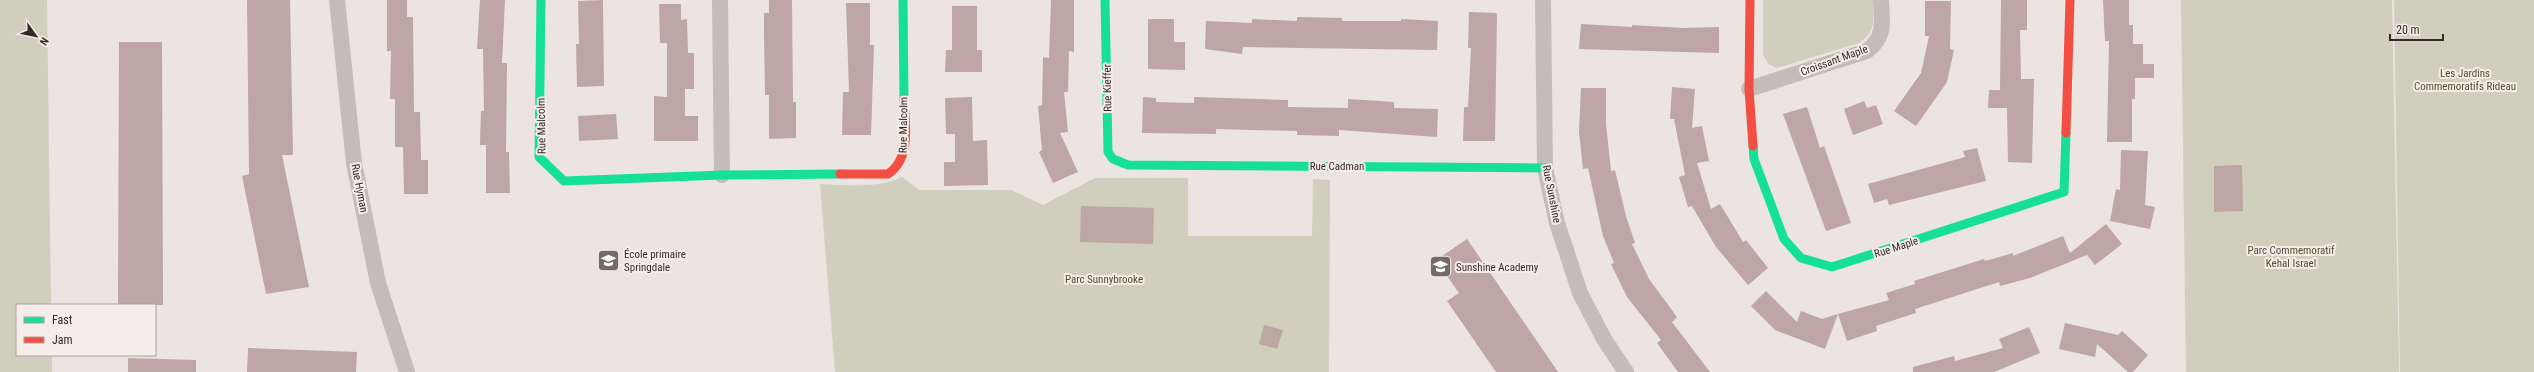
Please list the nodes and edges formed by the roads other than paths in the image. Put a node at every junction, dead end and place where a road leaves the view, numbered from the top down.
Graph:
1 (337, 0) edge
2 (541, 0) edge
3 (720, 0) edge
4 (903, 0) edge
5 (1106, 0) edge
6 (1543, 0) edge
7 (1750, 0) edge
8 (1881, 0) edge
9 (2070, 0) edge
10 (1749, 89) junction
11 (1128, 165) joint
12 (1545, 168) junction
13 (722, 175) junction
14 (407, 372) edge
15 (1626, 372) edge

1 - 14 street, Rue Hyman
2 - 13 street, Rue Malcolm
3 - 13 street
4 - 13 street, Rue Malcolm
5 - 11 street, Rue Kieffer
6 - 12 street, Rue Sunshine
7 - 10 street, Rue Maple
8 - 10 street, Croissant Maple
9 - 10 street, Rue Maple
11 - 12 street, Rue Cadman
12 - 15 street, Rue Sunshine

